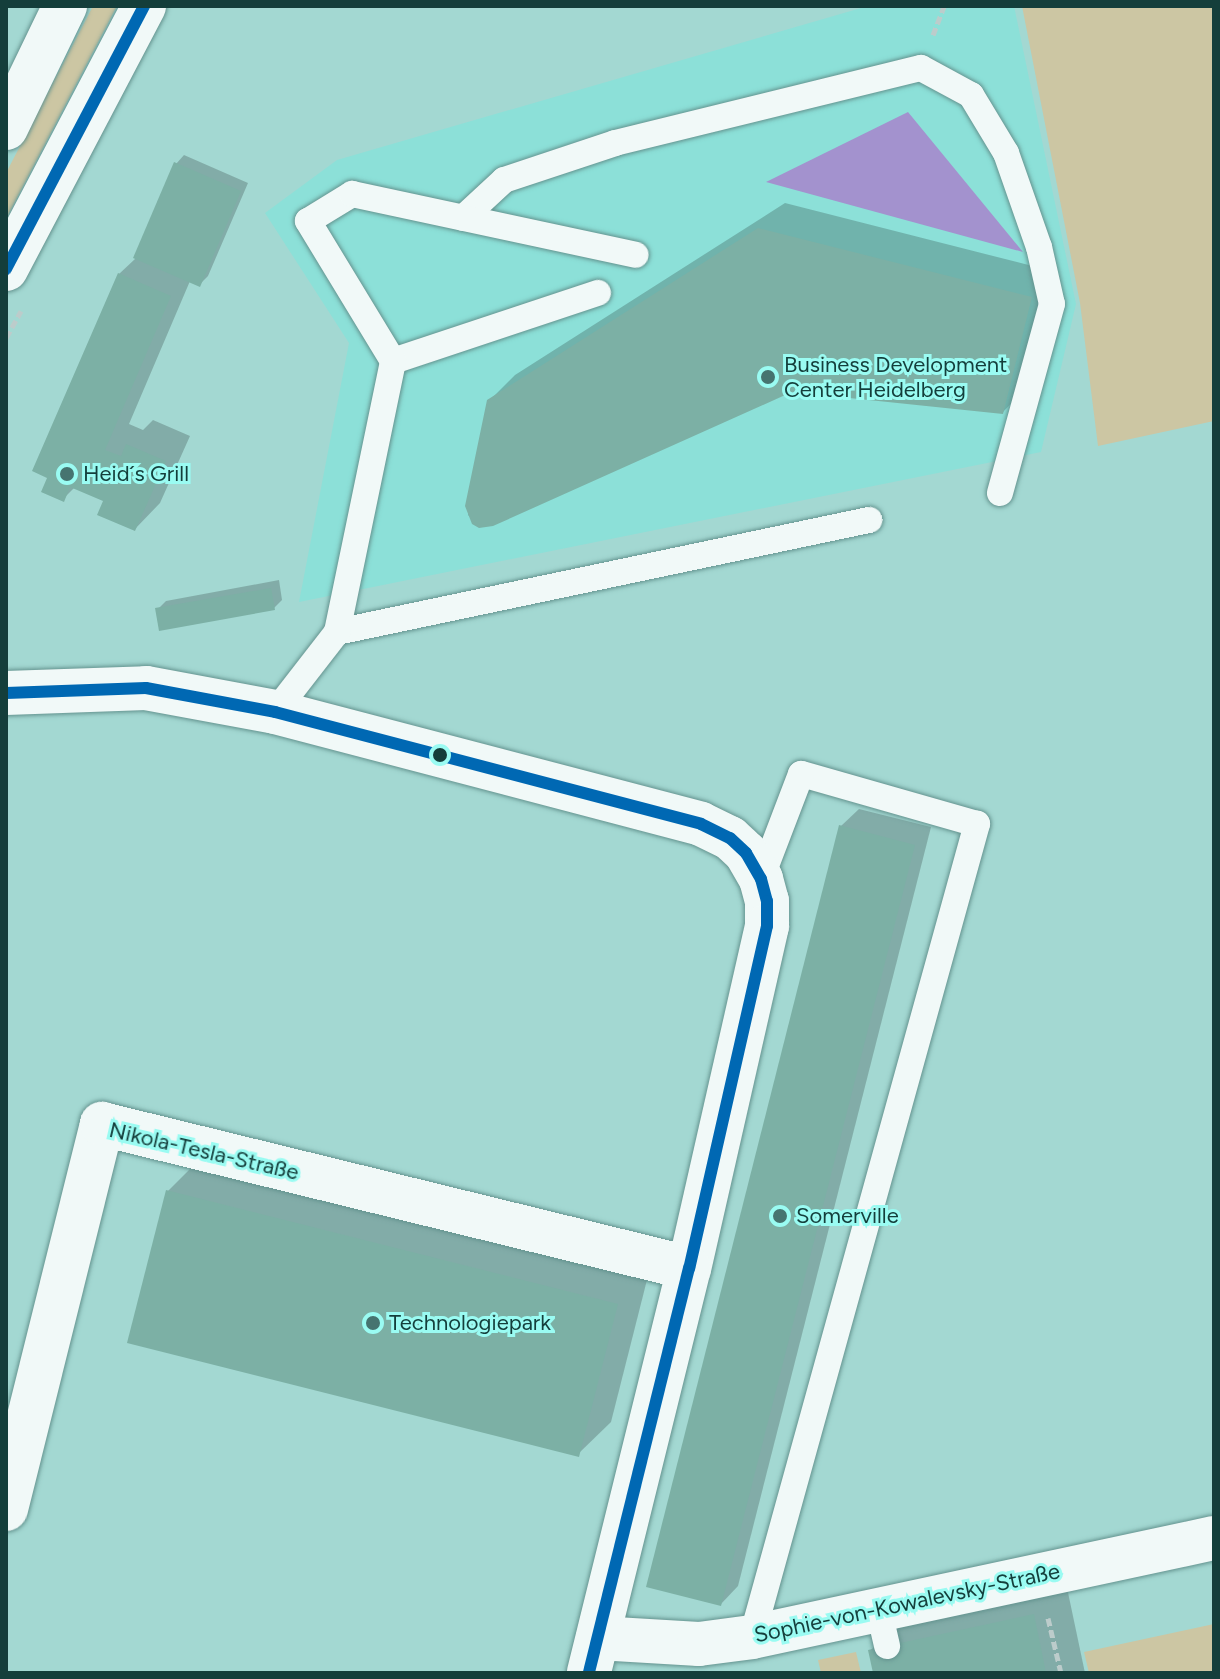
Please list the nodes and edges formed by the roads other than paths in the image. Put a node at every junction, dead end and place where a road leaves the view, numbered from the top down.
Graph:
1 (65, 6) edge
2 (144, 6) edge
3 (6, 128) edge
4 (463, 218) junction
5 (636, 255) dead end
6 (6, 269) edge
7 (598, 293) dead end
8 (393, 361) junction
9 (1000, 493) dead end
10 (869, 520) dead end
11 (337, 632) junction
12 (6, 693) edge
13 (275, 712) junction
14 (761, 879) junction
15 (689, 1268) junction
16 (6, 1509) edge
17 (1214, 1538) edge
18 (752, 1637) junction
19 (594, 1655) edge

1 - 3 street
2 - 6 street
4 - 5 lane
4 - 8 lane
4 - 9 lane
7 - 8 lane
8 - 11 lane
10 - 11 lane
11 - 13 lane
12 - 13 street
13 - 14 street
14 - 15 street
14 - 18 lane
15 - 16 street, Nikola-Tesla-Straße
15 - 19 street
17 - 18 street, Sophie-von-Kowalevsky-Straße
18 - 19 street, Sophie-von-Kowalevsky-Straße

